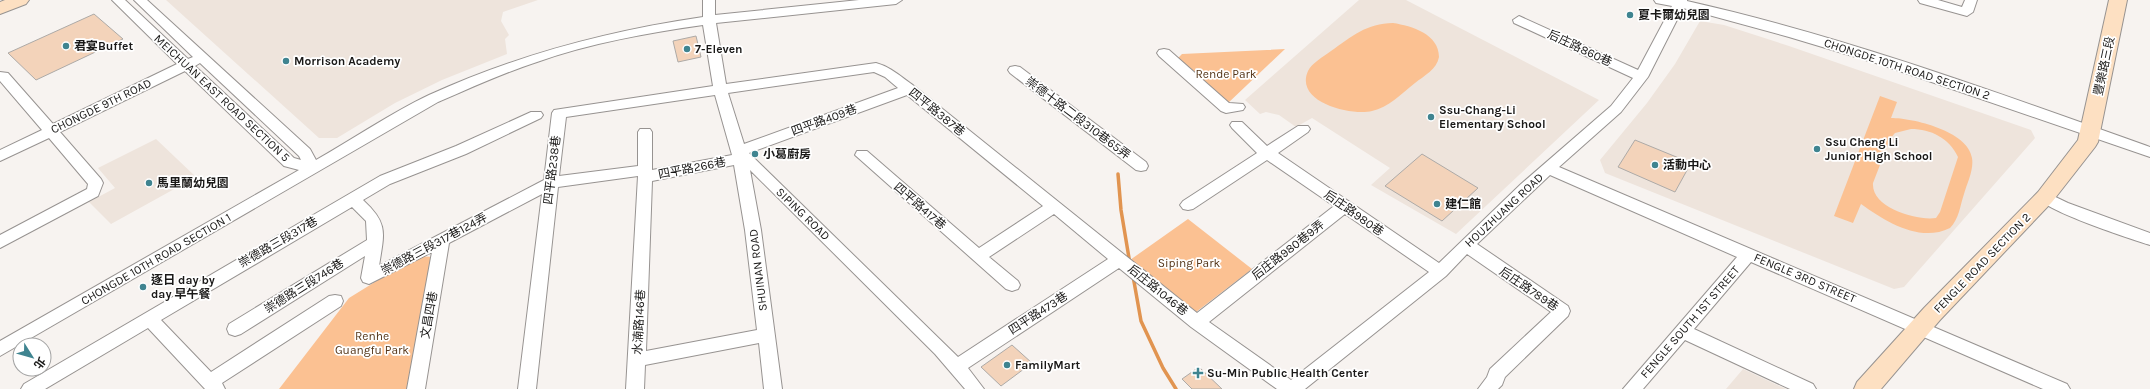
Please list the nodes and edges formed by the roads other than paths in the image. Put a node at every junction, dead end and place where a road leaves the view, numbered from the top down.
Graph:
1 (20, 0) edge
2 (118, 0) edge
3 (140, 0) edge
4 (709, 0) edge
5 (896, 0) edge
6 (1660, 0) edge
7 (1924, 0) edge
8 (2118, 0) edge
9 (1680, 2) edge
10 (1969, 6) edge
11 (0, 9) edge
12 (709, 20) junction
13 (1519, 20) dead end
14 (1164, 53) dead end
15 (202, 57) junction
16 (186, 65) junction
17 (1015, 70) dead end
18 (0, 77) edge
19 (1641, 77) junction
20 (909, 89) junction
21 (720, 90) junction
22 (1238, 107) dead end
23 (536, 115) dead end
24 (1237, 125) dead end
25 (1303, 129) dead end
26 (51, 131) junction
27 (2090, 131) junction
28 (645, 132) dead end
29 (2150, 152) edge
30 (1268, 153) junction
31 (739, 155) junction
32 (862, 155) dead end
33 (0, 156) edge
34 (1141, 166) dead end
35 (312, 168) junction
36 (1549, 169) junction
37 (645, 174) junction
38 (550, 183) junction
39 (2045, 197) junction
40 (358, 204) dead end
41 (1188, 205) dead end
42 (1055, 206) junction
43 (1345, 206) junction
44 (2150, 239) edge
45 (442, 241) junction
46 (0, 242) edge
47 (374, 242) junction
48 (1466, 245) junction
49 (1749, 254) junction
50 (978, 256) junction
51 (1120, 259) junction
52 (1440, 272) junction
53 (1012, 285) dead end
54 (1231, 295) joint
55 (335, 301) dead end
56 (149, 318) junction
57 (1197, 322) junction
58 (235, 329) dead end
59 (1920, 329) junction
60 (1682, 331) junction
61 (765, 335) junction
62 (0, 349) edge
63 (636, 360) junction
64 (957, 366) junction
65 (213, 386) edge
66 (30, 389) edge
67 (416, 389) edge
68 (526, 389) edge
69 (635, 389) edge
70 (773, 389) edge
71 (975, 389) edge
72 (1291, 389) edge
73 (1487, 389) edge
74 (1632, 389) edge
75 (1807, 389) edge
76 (1866, 389) edge
77 (2060, 389) edge

1 - 11 street
2 - 16 street, MEICHUAN EAST ROAD SECTION 5
3 - 15 street, MEICHUAN EAST ROAD SECTION 5
4 - 12 street, SIPING ROAD
5 - 12 street
6 - 9 street, CHONGDE 10TH ROAD SECTION 2
7 - 10 street
8 - 27 street, 豐樂路三段
9 - 19 street, HOUZHUANG ROAD
9 - 27 street, CHONGDE 10TH ROAD SECTION 2
12 - 21 street, SIPING ROAD
12 - 35 street
13 - 19 street, 后庄路860巷
14 - 22 street
15 - 16 street, CHONGDE 9TH ROAD
15 - 35 street, MEICHUAN EAST ROAD SECTION 5
16 - 26 street, CHONGDE 9TH ROAD
16 - 35 street, MEICHUAN EAST ROAD SECTION 5
17 - 34 street, 崇德十路二段310巷65弄
18 - 26 street
19 - 36 street, HOUZHUANG ROAD
20 - 21 street, 四平路387巷
20 - 31 street, 四平路409巷
20 - 42 street, 四平路387巷
21 - 31 street, SIPING ROAD
21 - 38 street, 四平路238巷
23 - 56 street, 崇德路三段317巷
24 - 30 street, 后庄路980巷
25 - 30 street
26 - 33 street, CHONGDE 9TH ROAD
26 - 46 street
27 - 29 street, CHONGDE 10TH ROAD SECTION 2
27 - 39 street, FENGLE ROAD SECTION 2
28 - 37 street, 水湳路146巷
30 - 41 street
30 - 43 street, 后庄路980巷
31 - 37 street, 四平路266巷
31 - 61 street, SHUINAN ROAD
31 - 64 street, SIPING ROAD
32 - 50 street, 四平路417巷
35 - 62 street, CHONGDE 10TH ROAD SECTION 1
36 - 48 street, HOUZHUANG ROAD
36 - 49 street, FENGLE 3RD STREET
37 - 38 street, 四平路266巷
37 - 63 street, 水湳路146巷
38 - 45 street, 崇德路三段317巷124弄
38 - 68 street, 四平路238巷
39 - 44 street
39 - 59 street, FENGLE ROAD SECTION 2
40 - 47 street, 崇德路三段317巷124弄
42 - 50 street
42 - 51 street, 四平路387巷
43 - 52 street, 后庄路980巷
43 - 54 street, 后庄路980巷9弄
45 - 47 street, 崇德路三段317巷124弄
45 - 67 street, 文昌四巷
47 - 58 street, 崇德路三段746巷
48 - 52 street, HOUZHUANG ROAD
48 - 73 street, 后庄路789巷
49 - 59 street, FENGLE 3RD STREET
49 - 60 street, FENGLE SOUTH 1ST STREET
50 - 53 street, 四平路417巷
51 - 57 street, 后庄路1046巷
51 - 64 street, 四平路473巷
52 - 72 street, HOUZHUANG ROAD
54 - 57 street, 后庄路1046巷
55 - 65 street
56 - 65 street
56 - 66 street, 崇德路三段317巷
57 - 72 street, 后庄路1046巷
59 - 76 street, FENGLE ROAD SECTION 2
59 - 77 street, FENGLE 3RD STREET
60 - 74 street, FENGLE SOUTH 1ST STREET
60 - 75 street
61 - 63 street, 水湳路146巷
61 - 70 street, SHUINAN ROAD
63 - 69 street
64 - 71 street, SIPING ROAD

